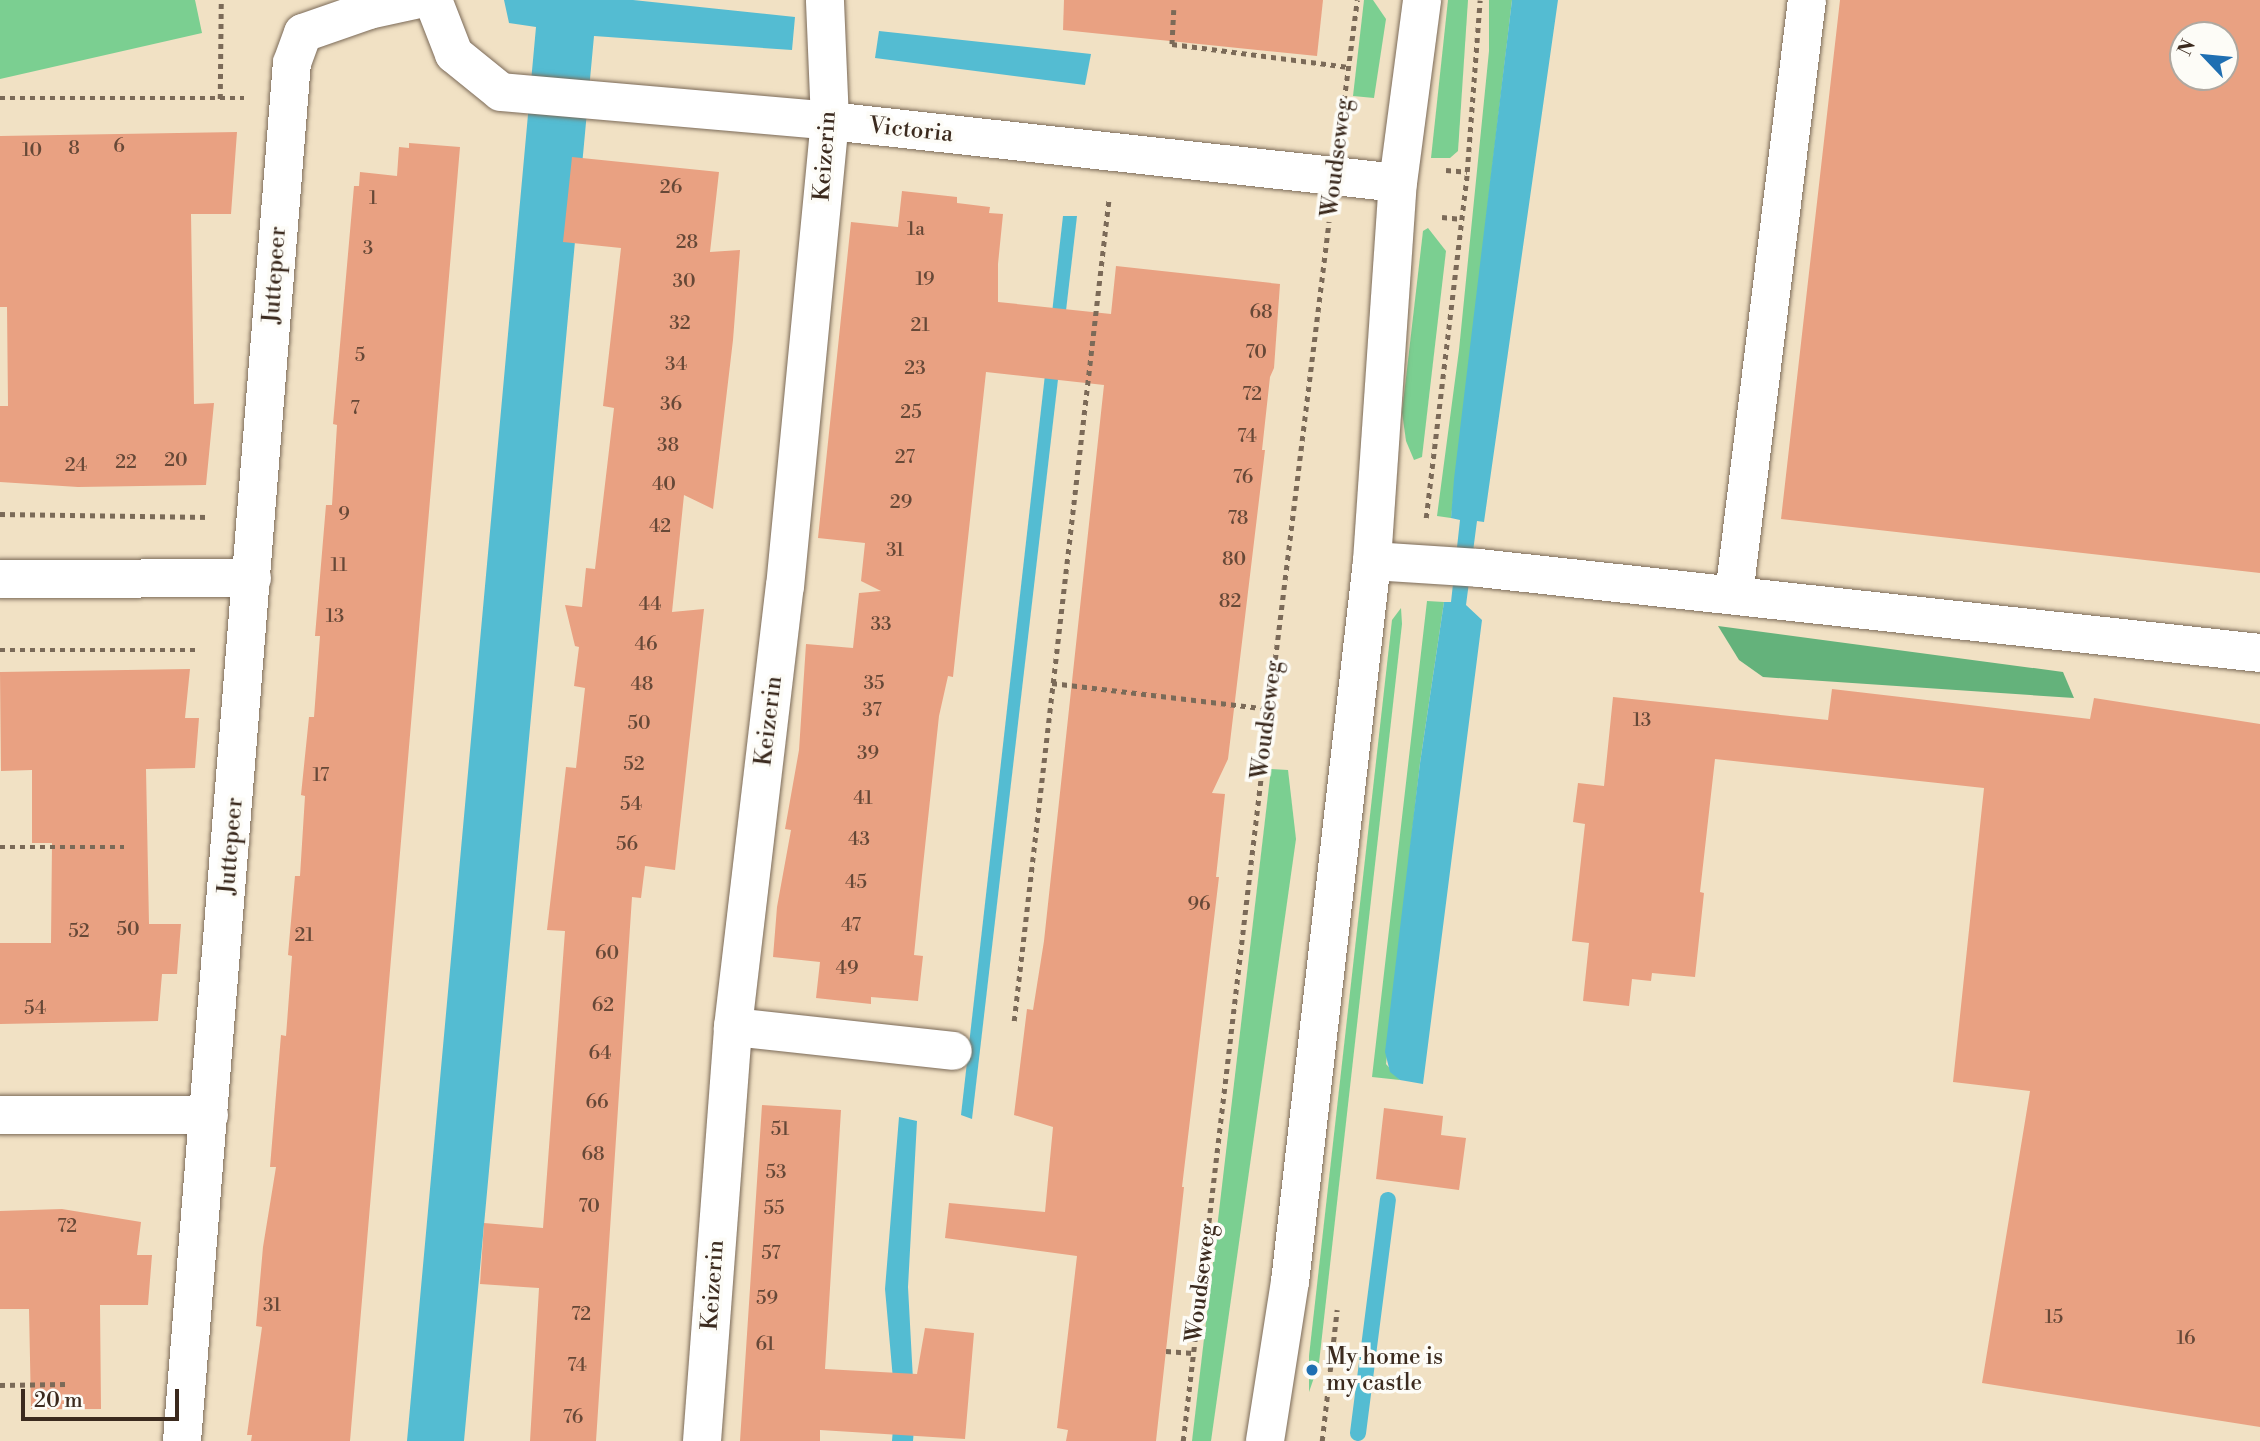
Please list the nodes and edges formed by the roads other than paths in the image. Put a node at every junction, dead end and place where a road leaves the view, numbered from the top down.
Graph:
1 (415, 0) edge
2 (433, 0) edge
3 (825, 0) edge
4 (1422, 0) edge
5 (1807, 0) edge
6 (830, 121) junction
7 (1398, 183) junction
8 (1372, 561) junction
9 (253, 578) junction
10 (0, 579) edge
11 (1734, 594) junction
12 (2260, 653) edge
13 (733, 1027) junction
14 (953, 1051) dead end
15 (0, 1115) edge
16 (209, 1115) junction
17 (182, 1441) edge
18 (702, 1441) edge
19 (1268, 1441) edge

1 - 9 street, Juttepeer
2 - 6 street, Victoria
3 - 6 street, Keizerin
4 - 7 street
5 - 11 street
6 - 7 street, Victoria
6 - 13 street, Keizerin
7 - 8 street
8 - 11 street
8 - 19 street
9 - 10 street
9 - 16 street, Juttepeer
11 - 12 street
13 - 14 street
13 - 18 street, Keizerin
15 - 16 street
16 - 17 street, Juttepeer

